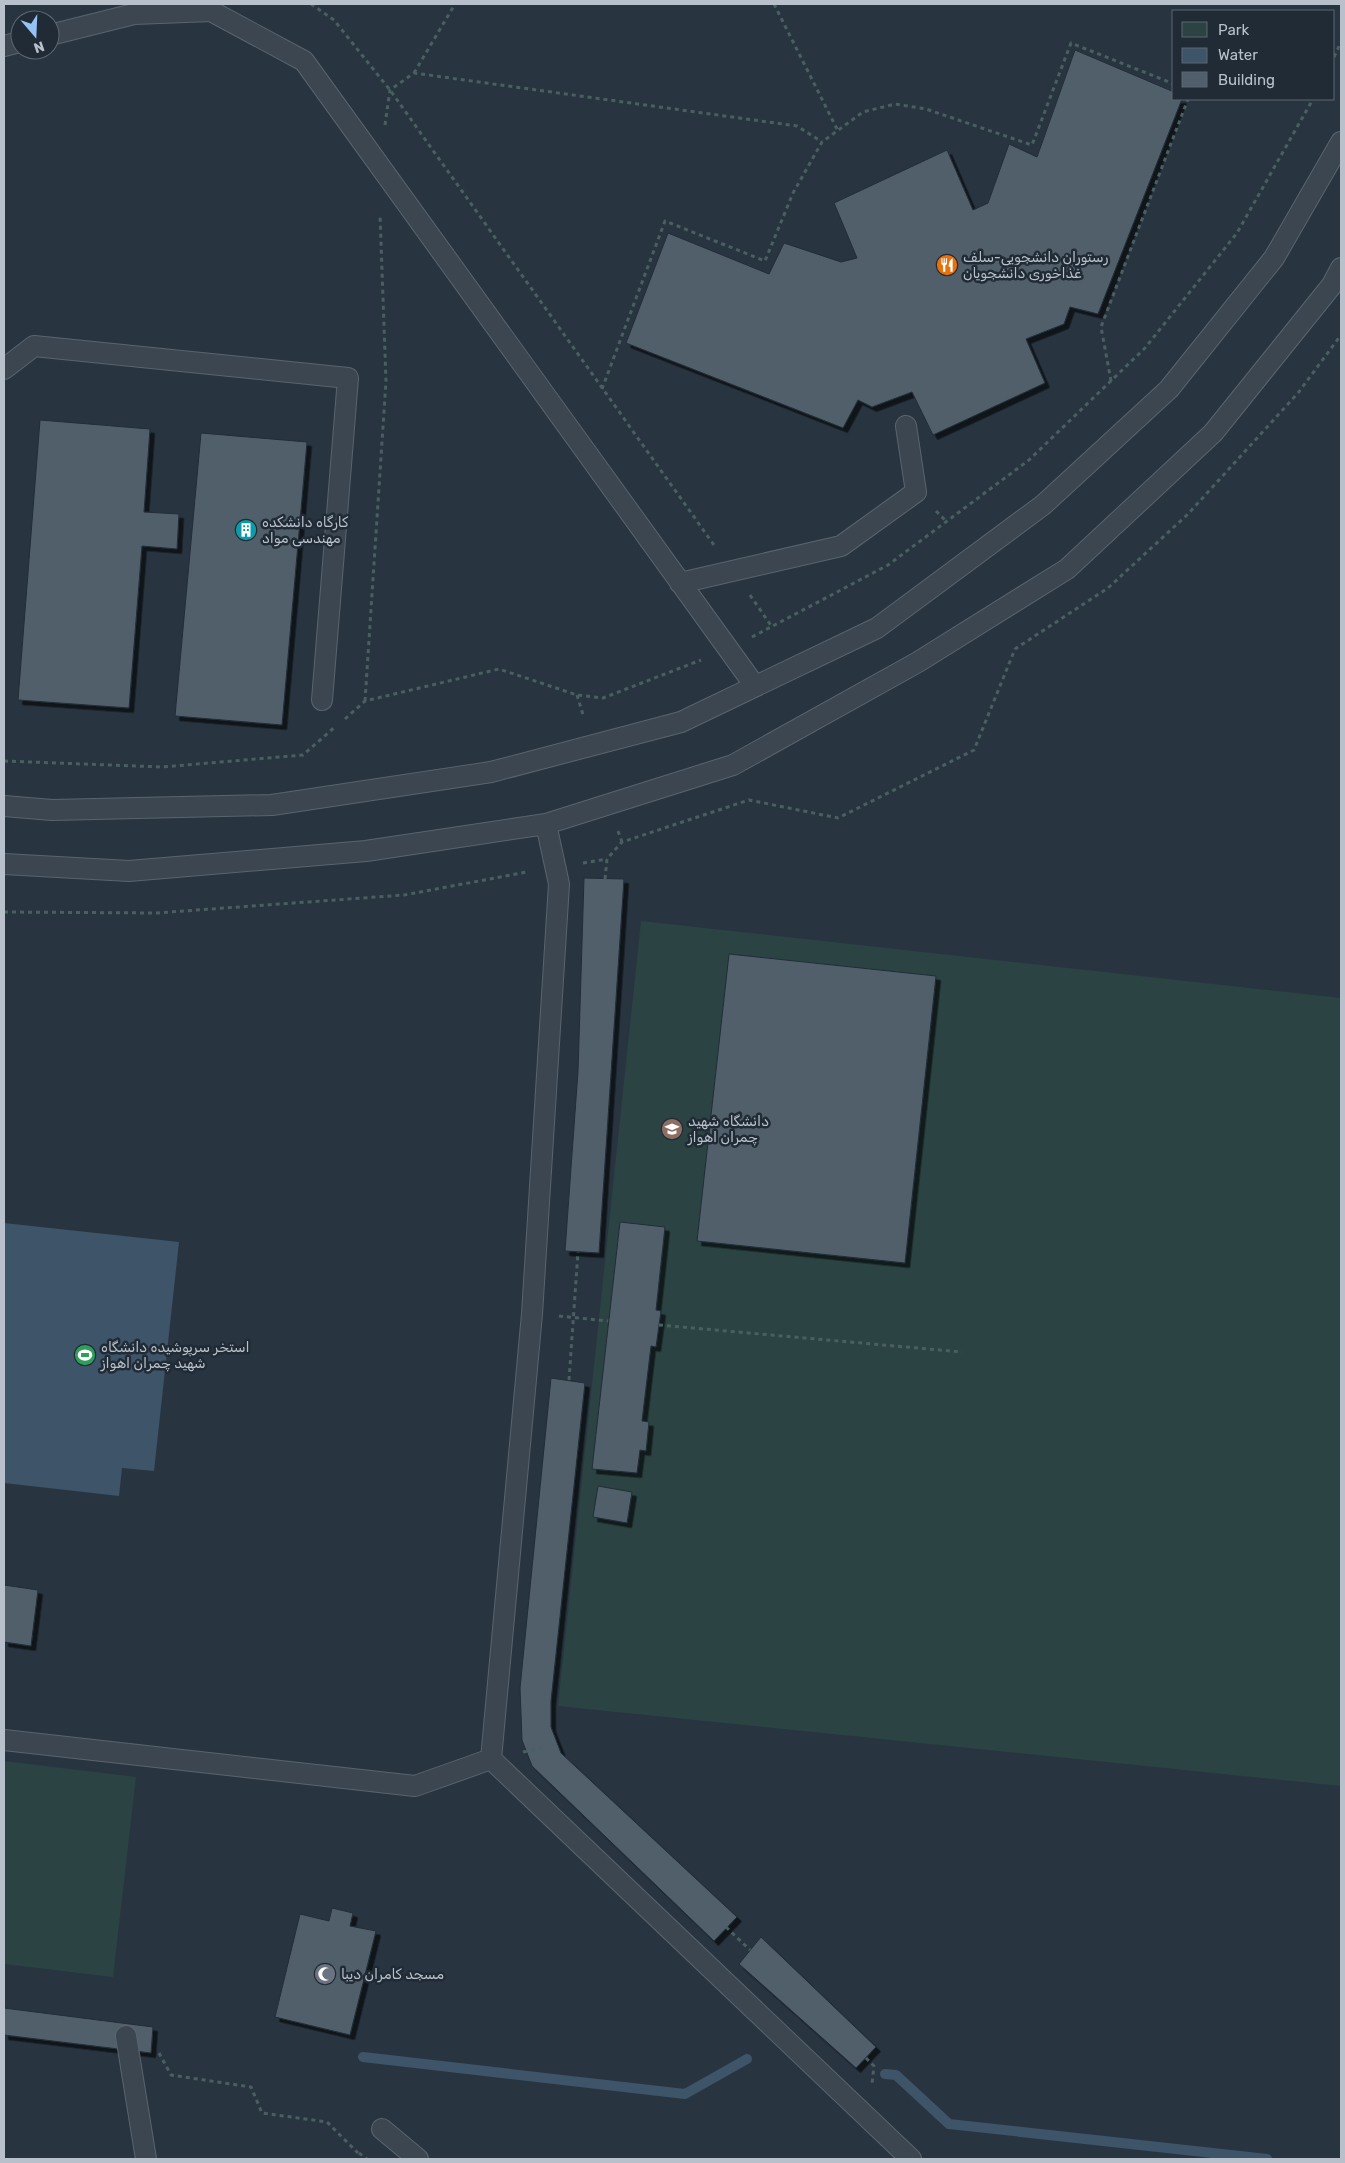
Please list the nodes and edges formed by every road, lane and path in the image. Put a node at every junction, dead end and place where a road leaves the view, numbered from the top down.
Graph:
1 (311, 4) edge
2 (455, 4) edge
3 (774, 4) edge
4 (60, 32) edge
5 (1341, 42) edge
6 (1335, 54) edge
7 (414, 73) dead end
8 (1172, 83) edge
9 (1188, 100) edge
10 (838, 131) junction
11 (1341, 142) edge
12 (1341, 268) edge
13 (1341, 335) edge
14 (4, 369) edge
15 (1110, 381) dead end
16 (602, 389) junction
17 (906, 426) dead end
18 (732, 571) junction
19 (680, 583) junction
20 (772, 628) dead end
21 (755, 686) junction
22 (322, 700) dead end
23 (4, 806) edge
24 (546, 824) junction
25 (607, 859) junction
26 (4, 864) edge
27 (556, 868) junction
28 (605, 879) dead end
29 (4, 912) edge
30 (578, 1252) dead end
31 (532, 1314) junction
32 (572, 1318) junction
33 (608, 1321) dead end
34 (659, 1325) dead end
35 (962, 1352) dead end
36 (569, 1380) dead end
37 (4, 1740) edge
38 (491, 1759) junction
39 (726, 1927) dead end
40 (750, 1950) dead end
41 (126, 2036) dead end
42 (156, 2046) dead end
43 (382, 2129) dead end
44 (358, 2153) dead end
45 (146, 2159) edge
46 (418, 2159) edge
47 (911, 2159) edge

1 - 16 path
2 - 7 path
3 - 10 path
4 - 19 lane
5 - 6 path
8 - 10 path
9 - 15 path
10 - 16 path
11 - 21 lane
12 - 24 lane
13 - 25 path
14 - 22 lane
16 - 18 path
17 - 18 lane
18 - 19 lane
18 - 20 path
19 - 21 lane
21 - 23 lane
24 - 26 lane
24 - 27 lane
25 - 27 path
25 - 28 path
27 - 29 path
27 - 31 lane
30 - 32 path
31 - 32 path
31 - 38 lane
32 - 33 path
32 - 36 path
34 - 35 path
37 - 38 lane
38 - 47 lane
39 - 40 path
41 - 45 lane
42 - 44 path
43 - 46 lane

